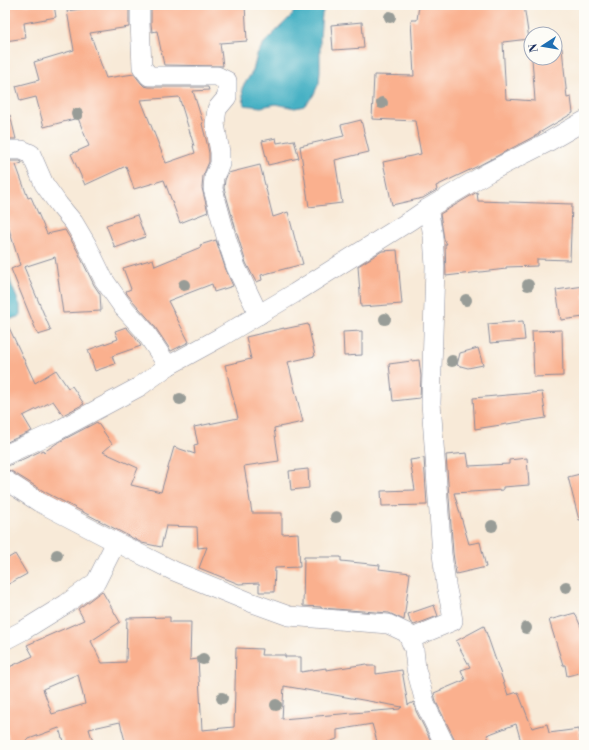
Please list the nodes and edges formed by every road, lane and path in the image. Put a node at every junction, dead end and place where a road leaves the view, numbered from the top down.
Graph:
1 (140, 5) edge
2 (584, 120) edge
3 (5, 150) edge
4 (426, 209) junction
5 (259, 315) junction
6 (168, 366) junction
7 (5, 455) edge
8 (5, 480) edge
9 (116, 542) junction
10 (410, 639) junction
11 (5, 640) edge
12 (445, 745) edge

1 - 5 street
2 - 4 street
3 - 6 street
4 - 5 street
4 - 10 street
5 - 6 street
6 - 7 street
8 - 9 street
9 - 10 street
9 - 11 street
10 - 12 street

